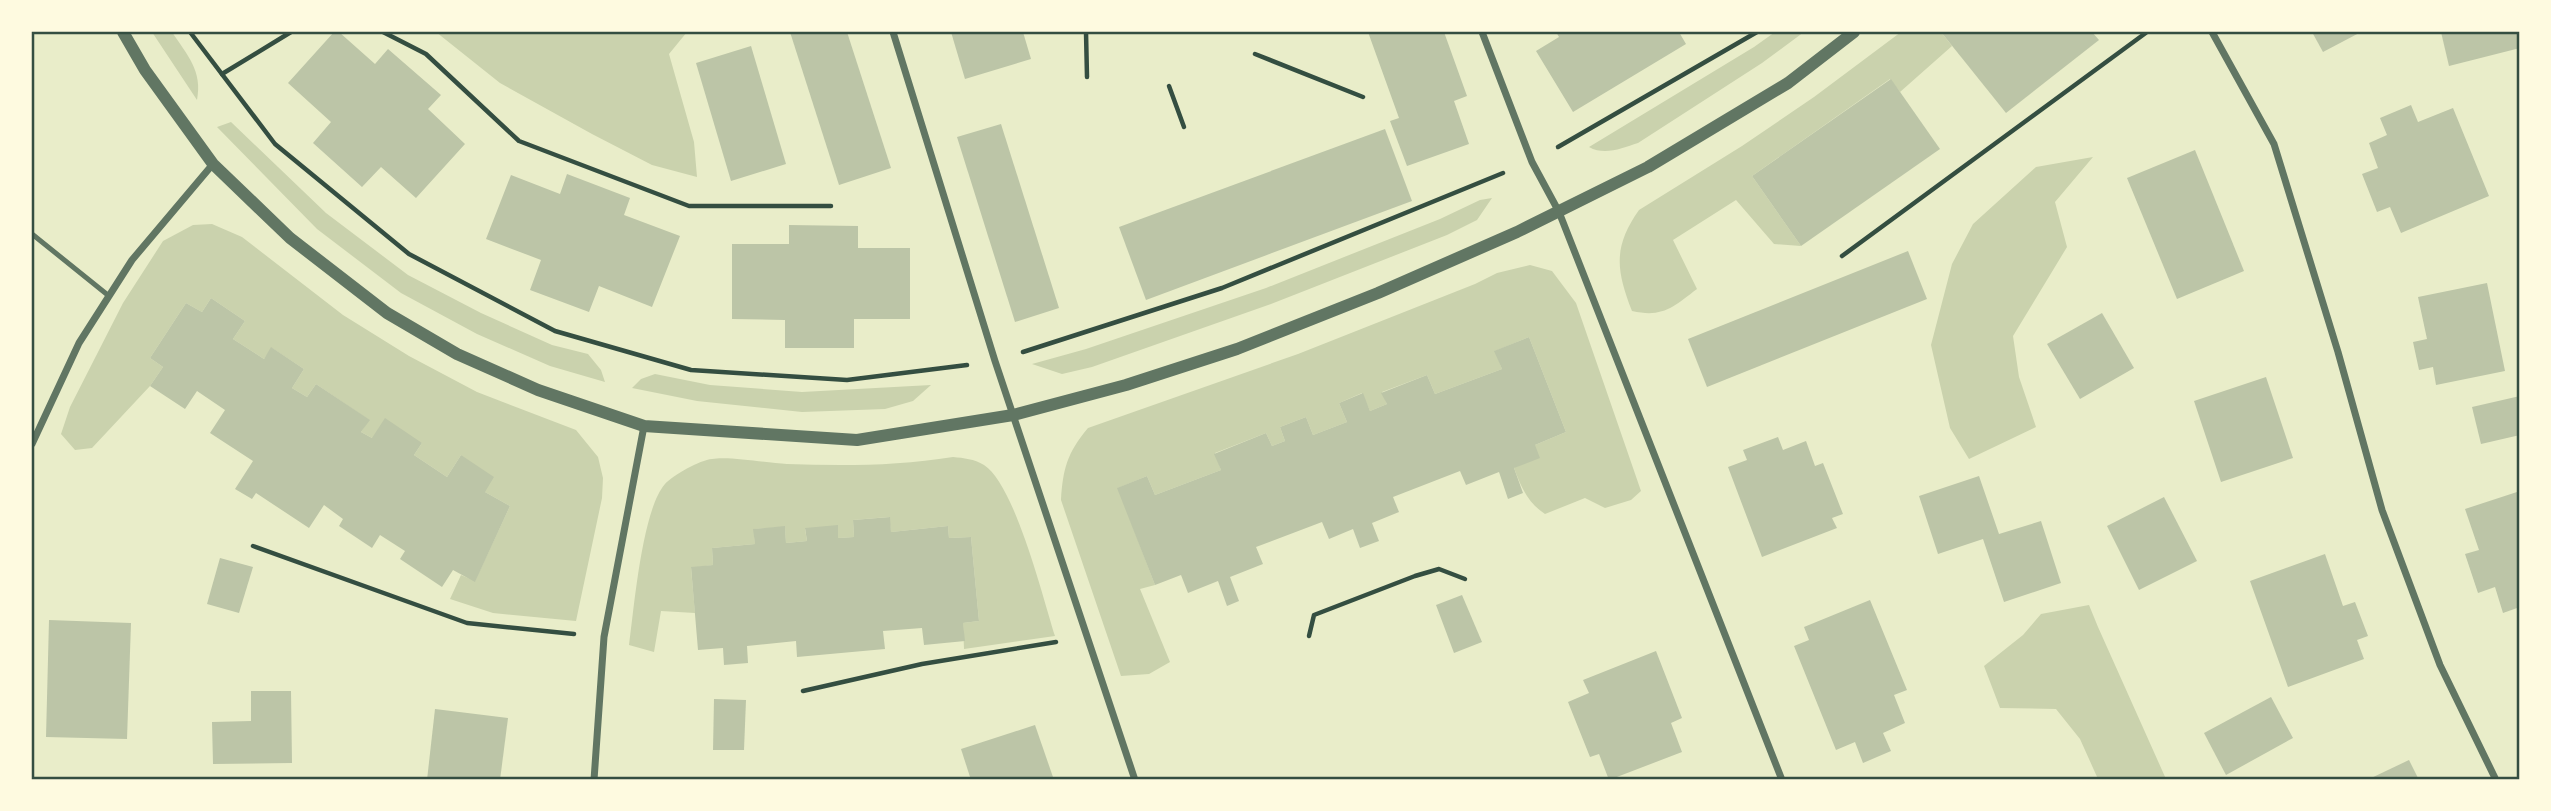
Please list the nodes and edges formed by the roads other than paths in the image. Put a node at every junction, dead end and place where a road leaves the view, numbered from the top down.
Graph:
1 (124, 32) edge
2 (893, 32) edge
3 (1482, 32) edge
4 (1854, 32) edge
5 (2212, 32) edge
6 (213, 164) junction
7 (1559, 212) junction
8 (32, 234) edge
9 (108, 296) junction
10 (1013, 415) junction
11 (645, 426) junction
12 (32, 444) edge
13 (594, 779) edge
14 (1135, 779) edge
15 (1782, 779) edge
16 (2496, 779) edge

1 - 6 street
2 - 10 street
3 - 7 street
4 - 7 street
5 - 16 street
6 - 9 street
6 - 11 street
7 - 10 street
7 - 15 street
8 - 9 lane
9 - 12 street
10 - 11 street
10 - 14 street
11 - 13 street

